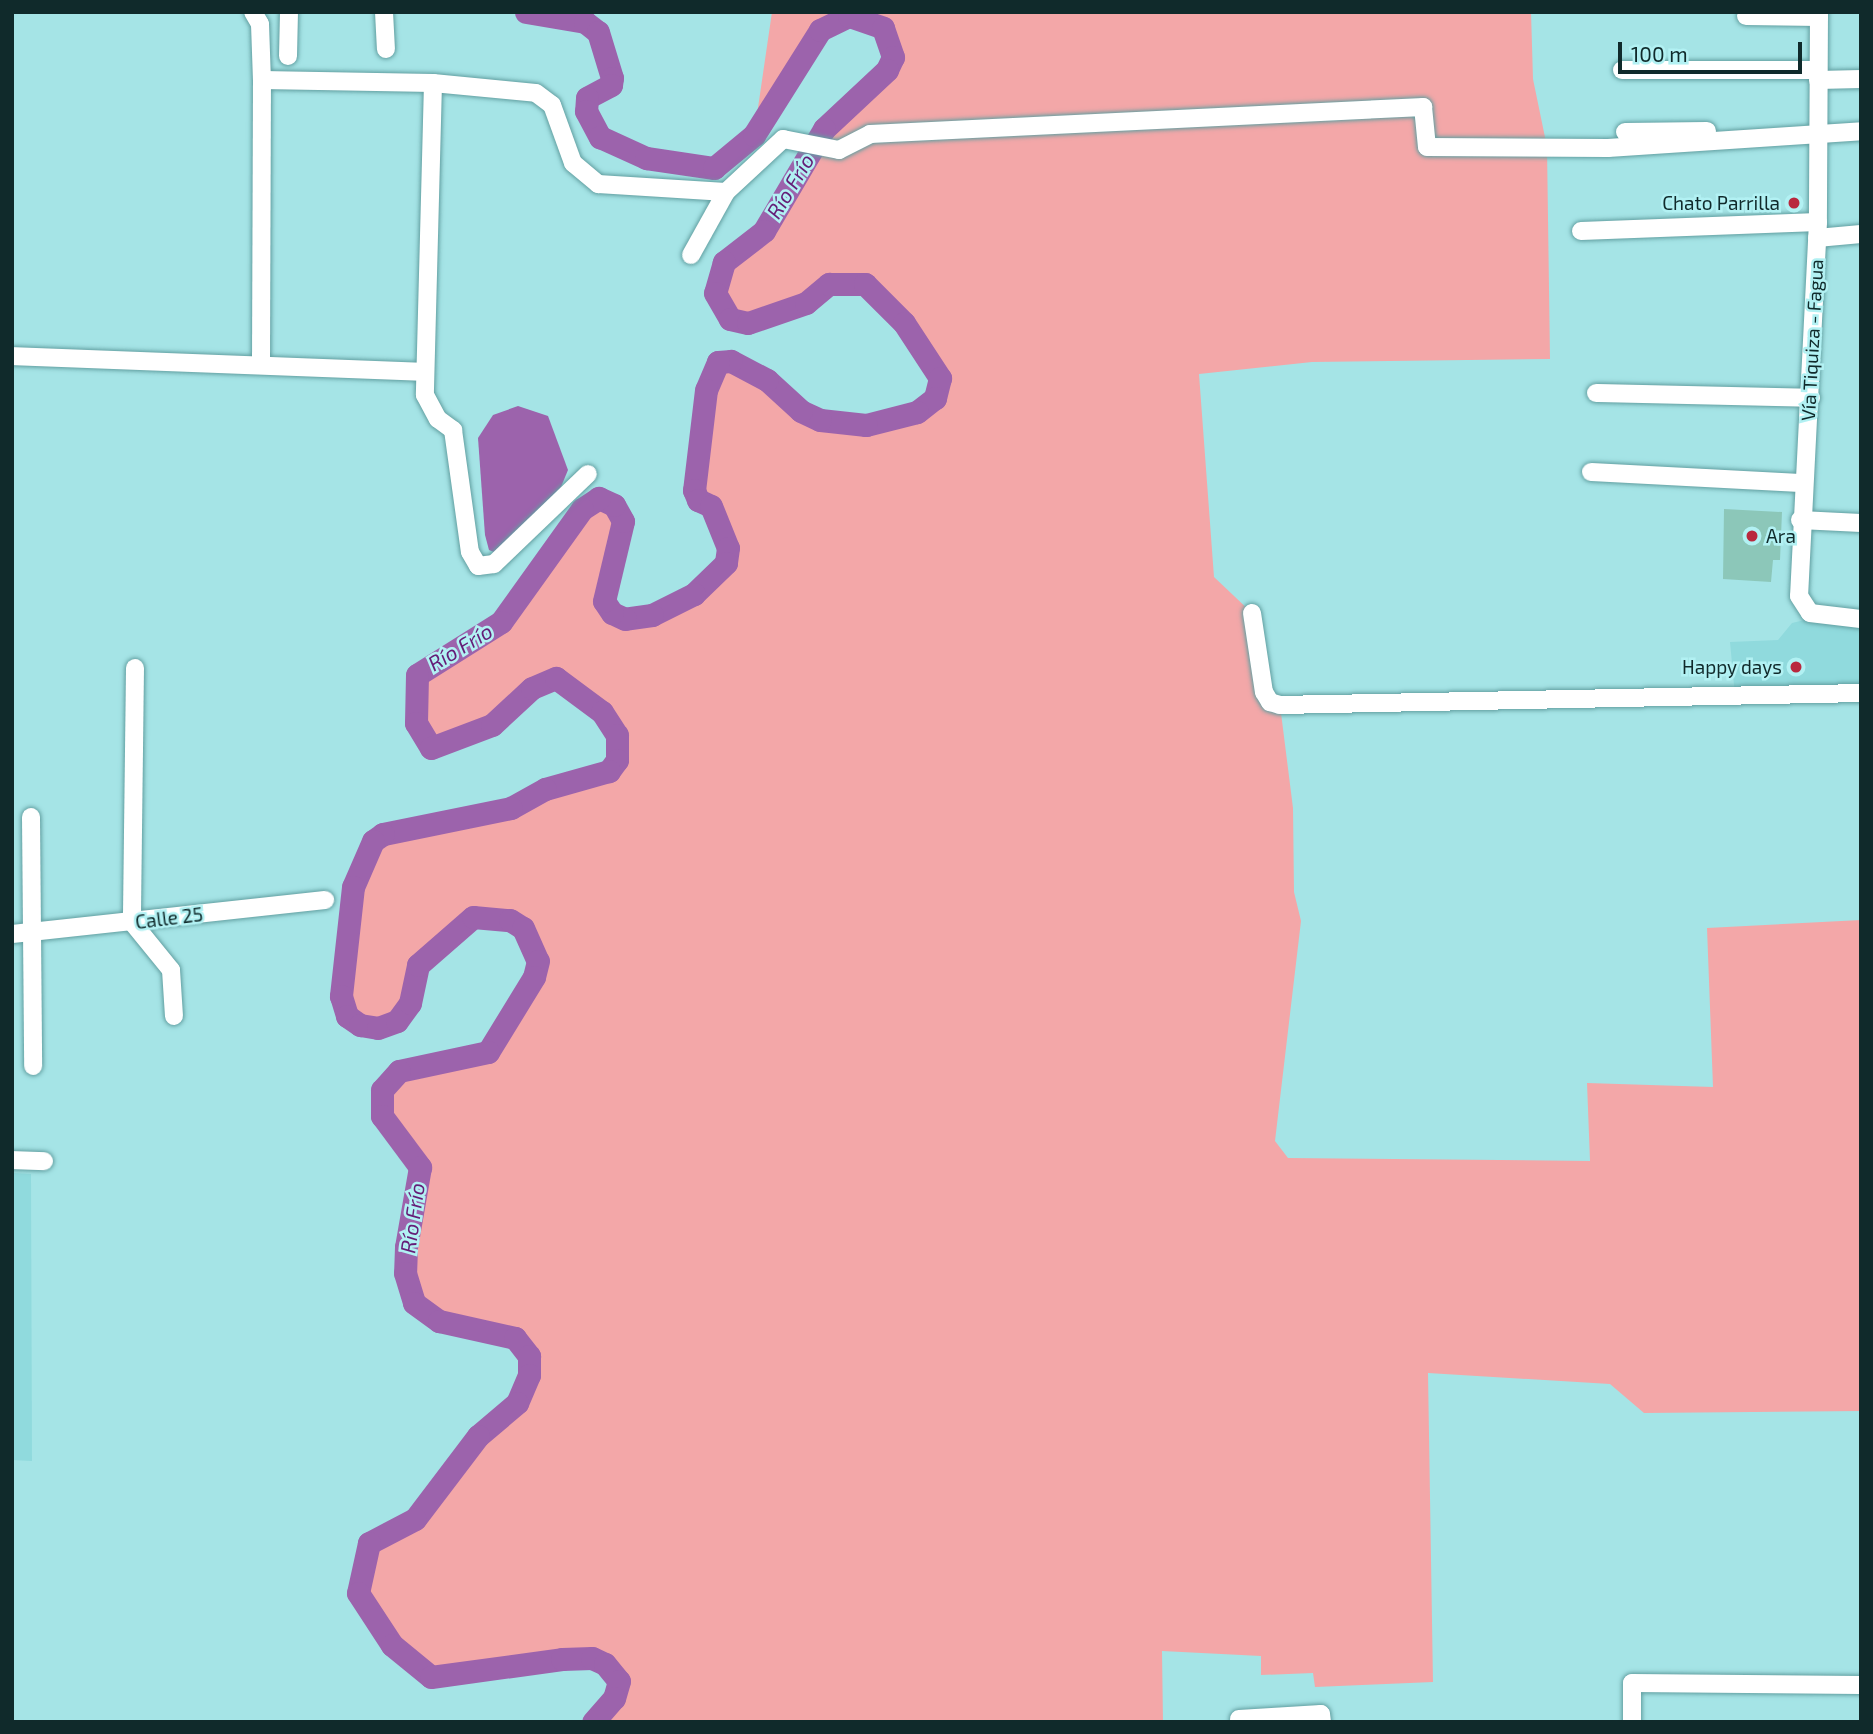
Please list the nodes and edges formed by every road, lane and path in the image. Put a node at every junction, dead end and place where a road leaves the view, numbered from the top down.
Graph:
1 (253, 12) edge
2 (289, 12) edge
3 (384, 12) edge
4 (1819, 15) edge
5 (1746, 16) dead end
6 (386, 49) dead end
7 (288, 56) dead end
8 (1622, 70) dead end
9 (1818, 75) junction
10 (1861, 79) edge
11 (262, 80) junction
12 (433, 83) junction
13 (1861, 131) edge
14 (1625, 132) dead end
15 (1819, 133) junction
16 (726, 192) junction
17 (1818, 230) junction
18 (1581, 231) dead end
19 (1861, 234) edge
20 (691, 255) dead end
21 (12, 356) edge
22 (261, 364) junction
23 (425, 372) junction
24 (1597, 393) dead end
25 (1811, 398) junction
26 (1591, 472) dead end
27 (588, 474) dead end
28 (1801, 482) junction
29 (1800, 520) junction
30 (1861, 523) edge
31 (1252, 613) dead end
32 (1861, 619) edge
33 (135, 667) dead end
34 (1861, 693) edge
35 (31, 817) dead end
36 (325, 900) dead end
37 (132, 922) junction
38 (32, 933) junction
39 (12, 934) edge
40 (173, 1016) dead end
41 (33, 1066) dead end
42 (12, 1160) edge
43 (44, 1161) dead end
44 (1861, 1685) edge
45 (1239, 1719) dead end
46 (1322, 1722) edge
47 (1632, 1722) edge

1 - 11 street
2 - 7 street
3 - 6 street
4 - 5 street
4 - 9 street, Vía Tiquiza - Fagua
8 - 9 street
9 - 10 street
9 - 15 street, Vía Tiquiza - Fagua
11 - 12 street
11 - 22 street
12 - 16 street
12 - 23 street
13 - 15 street
14 - 15 street
15 - 16 street
15 - 17 street, Vía Tiquiza - Fagua
16 - 20 street
17 - 18 street
17 - 19 street
17 - 25 street, Vía Tiquiza - Fagua
21 - 22 street
22 - 23 street
23 - 27 street
24 - 25 street
25 - 28 street, Vía Tiquiza - Fagua
26 - 28 street
28 - 29 street, Vía Tiquiza - Fagua
29 - 30 street
29 - 32 street, Vía Tiquiza - Fagua
31 - 34 street
33 - 37 street
35 - 38 street
36 - 37 street, Calle 25
37 - 38 street, Calle 25
37 - 40 street
38 - 39 street, Calle 25
38 - 41 street
42 - 43 street
44 - 47 street
45 - 46 street

